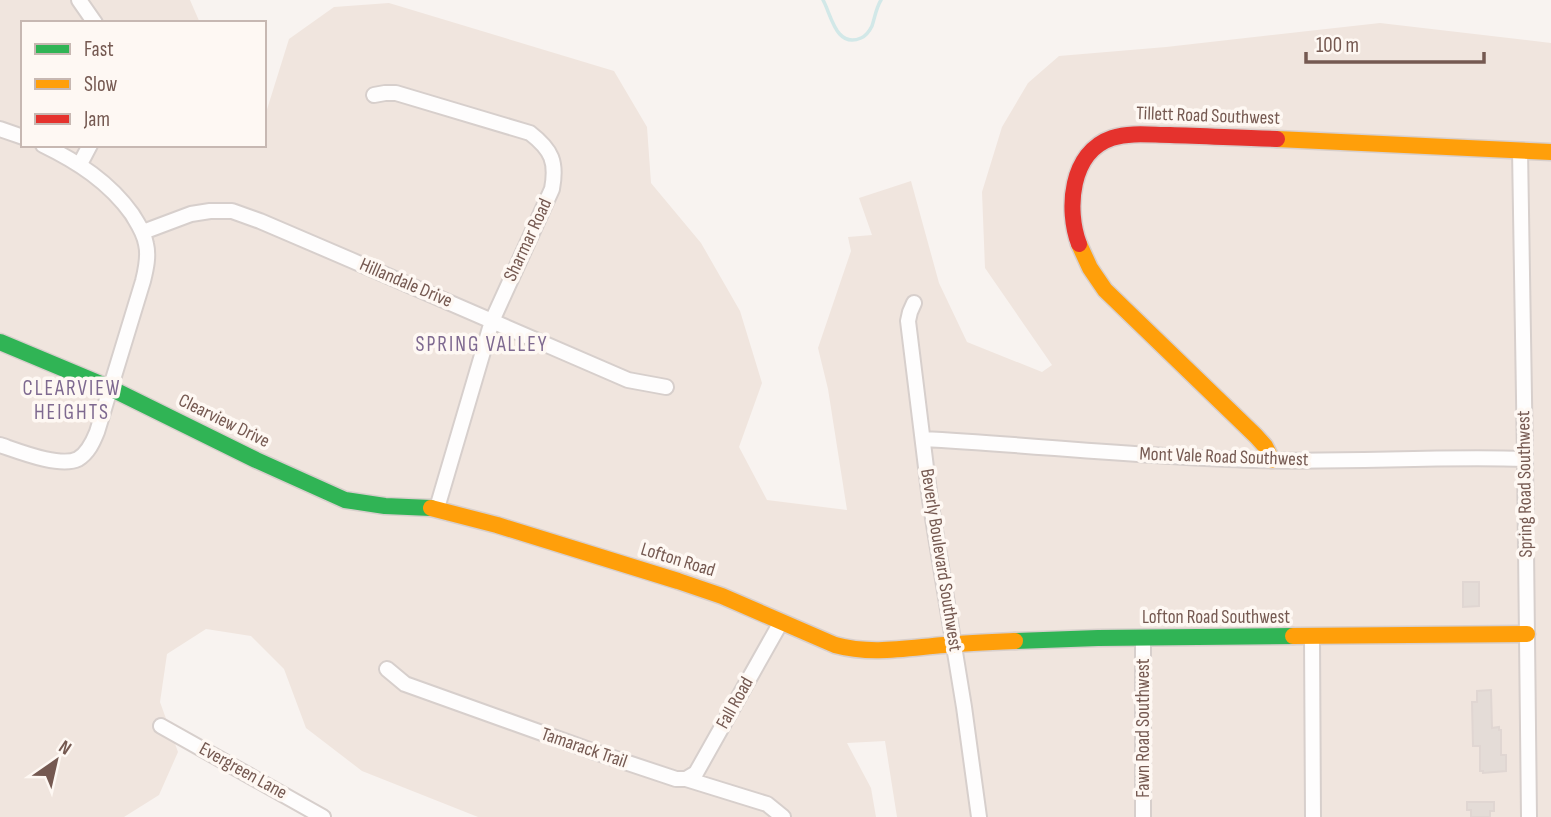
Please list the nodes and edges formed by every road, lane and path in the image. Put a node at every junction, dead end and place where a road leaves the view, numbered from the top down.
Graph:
1 (79, 0) edge
2 (94, 21) edge
3 (374, 95) dead end
4 (0, 129) edge
5 (21, 136) edge
6 (47, 147) edge
7 (89, 147) edge
8 (1520, 150) junction
9 (1551, 152) edge
10 (80, 164) junction
11 (143, 233) junction
12 (914, 303) dead end
13 (492, 321) junction
14 (0, 342) edge
15 (666, 387) dead end
16 (110, 388) junction
17 (923, 439) junction
18 (0, 445) edge
19 (1525, 458) junction
20 (1272, 460) junction
21 (437, 509) junction
22 (781, 622) junction
23 (1527, 634) junction
24 (1312, 637) junction
25 (1143, 638) junction
26 (954, 644) junction
27 (905, 648) joint
28 (387, 669) dead end
29 (161, 726) dead end
30 (686, 779) junction
31 (323, 817) edge
32 (783, 817) edge
33 (979, 817) edge
34 (1143, 817) edge
35 (1313, 817) edge
36 (1529, 817) edge

1 - 2 street
3 - 13 street, Sharmar Road
4 - 5 street
6 - 10 street
7 - 10 street
8 - 9 street, Tillett Road Southwest
8 - 19 street, Spring Road Southwest
8 - 20 street, Tillett Road Southwest
10 - 11 street
11 - 13 street, Hillandale Drive
11 - 16 street
12 - 17 street, Beverly Boulevard Southwest
13 - 15 street, Hillandale Drive
13 - 21 street, Sharmar Road
14 - 16 street, Clearview Drive
16 - 18 street
16 - 21 street, Clearview Drive
17 - 20 street, Mont Vale Road Southwest
17 - 26 street, Beverly Boulevard Southwest
19 - 20 street, Mont Vale Road Southwest
19 - 23 street, Spring Road Southwest
21 - 22 street, Lofton Road
22 - 27 street, Lofton Road
22 - 30 street, Fall Road
23 - 24 street, Lofton Road Southwest
23 - 36 street, Spring Road Southwest
24 - 25 street, Lofton Road Southwest
24 - 35 street
25 - 26 street, Lofton Road Southwest
25 - 34 street, Fawn Road Southwest
26 - 27 street, Lofton Road Southwest
26 - 33 street, Beverly Boulevard Southwest
28 - 30 street, Tamarack Trail
29 - 31 street, Evergreen Lane
30 - 32 street, Tamarack Trail

